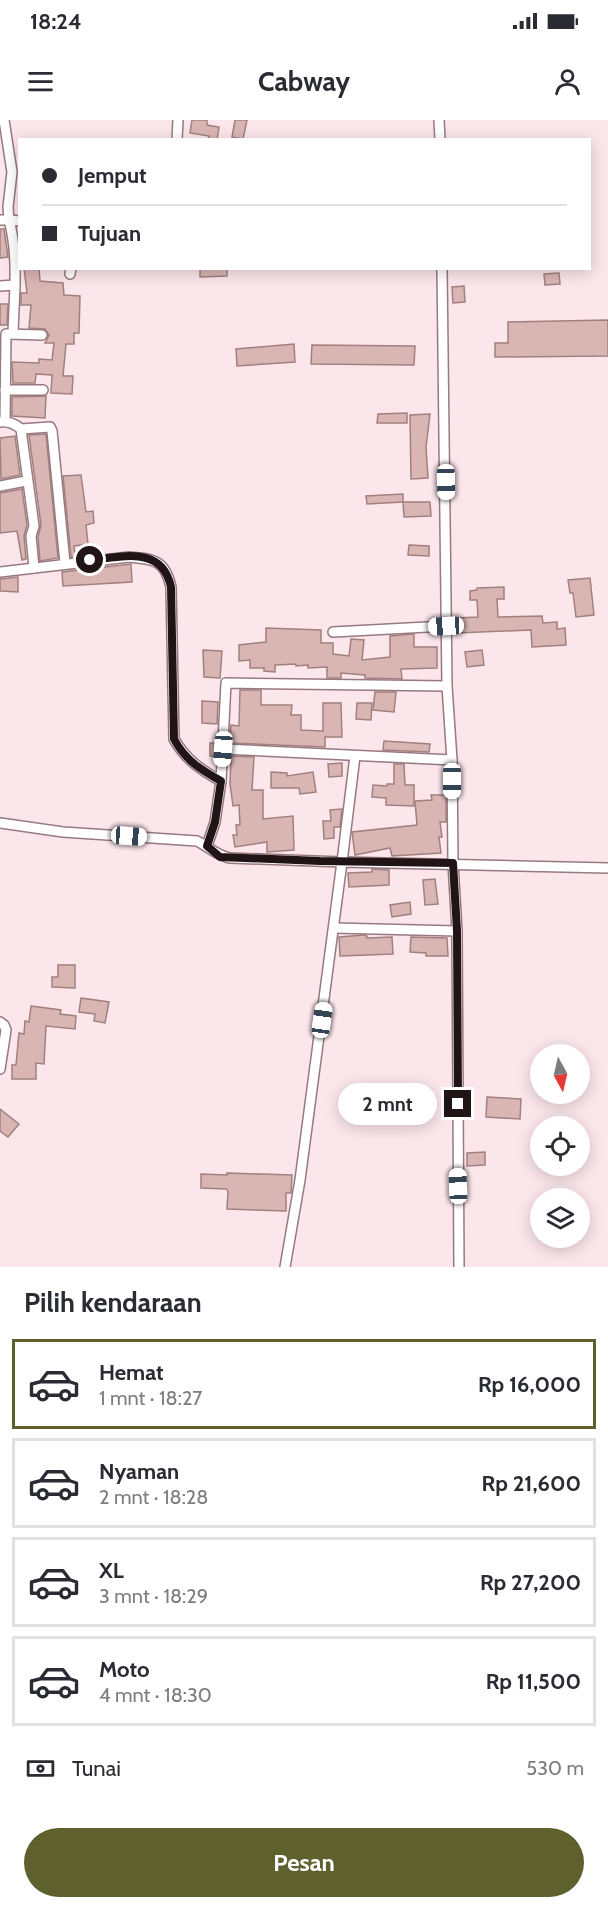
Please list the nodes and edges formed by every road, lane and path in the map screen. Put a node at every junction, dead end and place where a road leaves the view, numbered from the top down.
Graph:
1 (4, 120) edge
2 (178, 120) edge
3 (439, 120) edge
4 (177, 138) edge
5 (440, 138) edge
6 (4, 220) edge
7 (442, 270) edge
8 (15, 285) junction
9 (0, 286) edge
10 (6, 334) edge
11 (42, 335) dead end
12 (5, 390) junction
13 (43, 390) dead end
14 (2, 422) edge
15 (21, 429) junction
16 (26, 482) junction
17 (0, 486) edge
18 (65, 563) junction
19 (34, 568) junction
20 (0, 572) edge
21 (446, 626) junction
22 (333, 632) dead end
23 (447, 686) junction
24 (223, 749) junction
25 (355, 756) junction
26 (452, 760) junction
27 (221, 781) junction
28 (0, 823) edge
29 (207, 846) junction
30 (342, 862) junction
31 (453, 863) junction
32 (608, 868) edge
33 (334, 928) junction
34 (457, 931) junction
35 (0, 1022) edge
36 (0, 1069) edge
37 (285, 1267) edge
38 (459, 1267) edge

1 - 6 street
2 - 4 street
3 - 5 street
6 - 8 street
7 - 21 street
8 - 9 street
8 - 10 street
10 - 11 street
10 - 12 street
12 - 13 street
12 - 14 street
14 - 15 street
15 - 16 street
15 - 18 street
16 - 17 street
16 - 19 street
18 - 19 street
18 - 27 street
19 - 20 street
21 - 22 street
21 - 23 street
23 - 24 street
23 - 26 street
24 - 25 street
24 - 27 street
25 - 26 street
25 - 30 street
26 - 31 street
27 - 29 street
28 - 29 street
29 - 30 street
30 - 31 street
30 - 33 street
31 - 32 street
31 - 34 street
33 - 34 street
33 - 37 street
34 - 38 street
35 - 36 street

